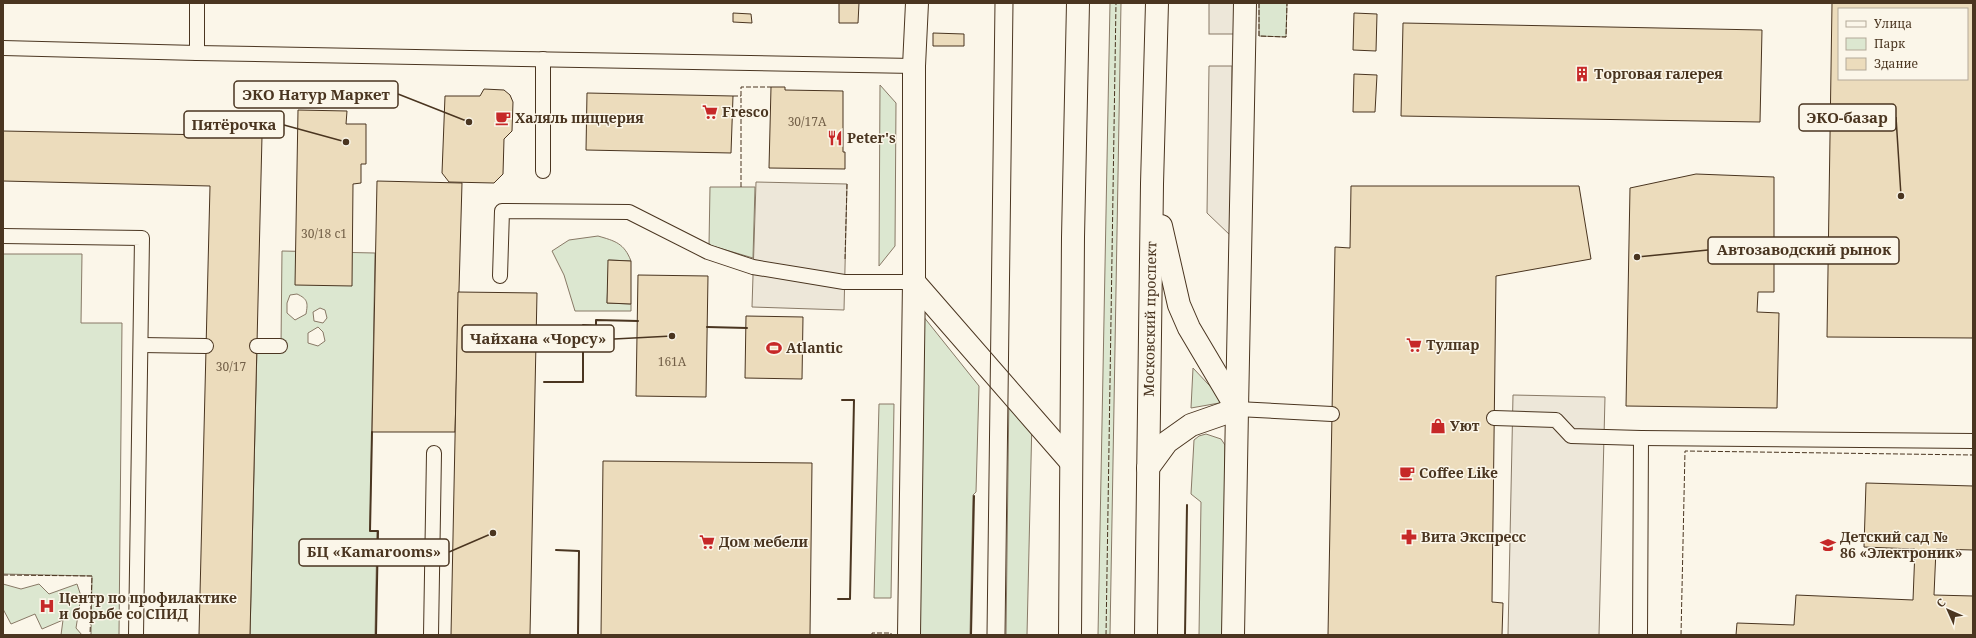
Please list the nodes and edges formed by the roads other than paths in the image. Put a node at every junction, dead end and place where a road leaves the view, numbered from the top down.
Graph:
1 (197, 3) edge
2 (917, 3) edge
3 (1078, 3) edge
4 (1157, 3) edge
5 (1245, 3) edge
6 (3, 48) edge
7 (197, 53) junction
8 (543, 59) junction
9 (914, 66) junction
10 (543, 171) dead end
11 (1152, 184) junction
12 (3, 236) edge
13 (500, 276) dead end
14 (914, 282) junction
15 (141, 345) junction
16 (206, 346) dead end
17 (257, 346) dead end
18 (280, 346) dead end
19 (1237, 409) junction
20 (1332, 414) dead end
21 (1494, 418) dead end
22 (1641, 438) junction
23 (1973, 441) edge
24 (434, 453) dead end
25 (1071, 462) junction
26 (1148, 468) junction
27 (136, 635) edge
28 (431, 635) edge
29 (909, 635) edge
30 (1070, 635) edge
31 (1146, 635) edge
32 (1233, 635) edge
33 (1640, 635) edge

1 - 7 lane
2 - 9 main road
3 - 25 main road
4 - 11 main road, Московский проспект
5 - 19 main road
6 - 7 lane
7 - 8 lane
8 - 9 lane
8 - 10 lane
9 - 14 main road
11 - 19 main road
11 - 26 main road, Московский проспект
12 - 15 lane
13 - 14 lane
14 - 25 main road
14 - 29 main road
15 - 16 lane
15 - 27 lane
17 - 18 lane
19 - 20 lane
19 - 26 main road
19 - 32 main road
21 - 22 lane
22 - 23 lane
22 - 33 lane
24 - 28 lane
25 - 30 main road
26 - 31 main road, Московский проспект

